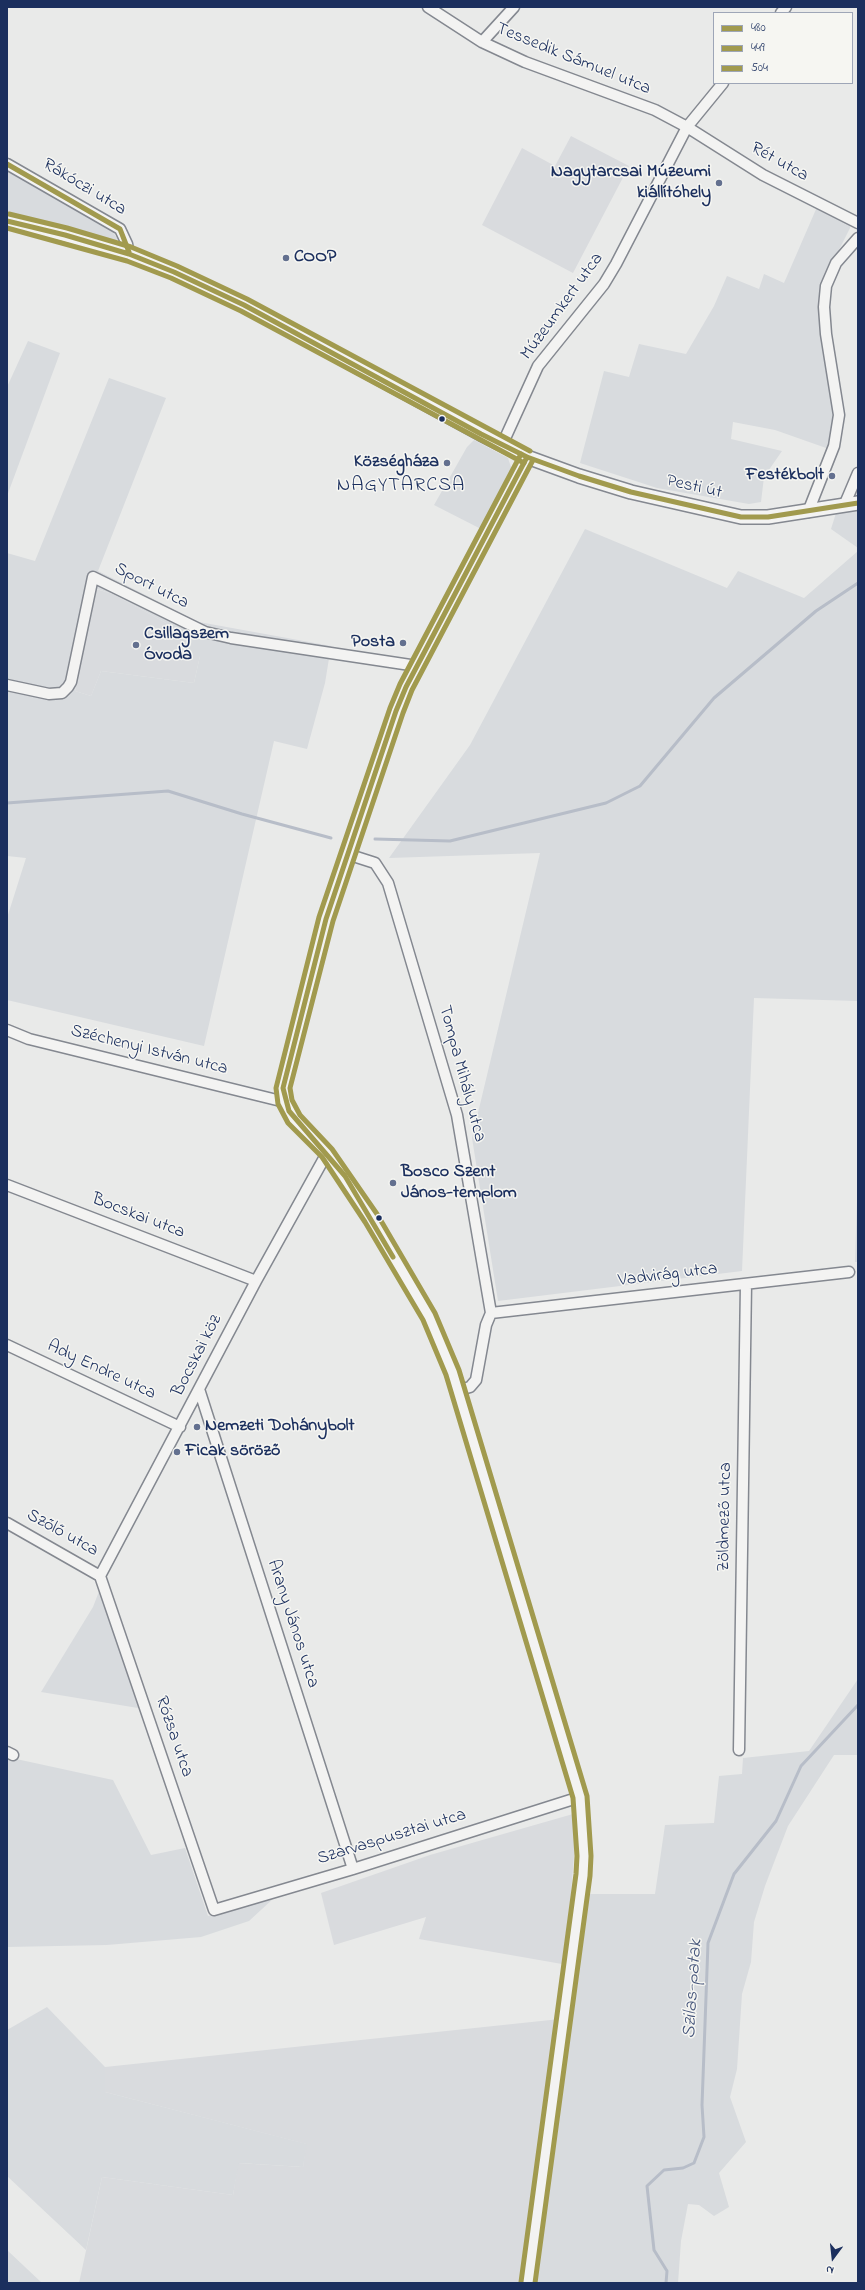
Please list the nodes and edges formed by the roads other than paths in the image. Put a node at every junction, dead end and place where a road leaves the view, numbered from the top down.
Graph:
1 (428, 7) edge
2 (514, 7) edge
3 (482, 42) junction
4 (722, 84) edge
5 (687, 127) junction
6 (7, 164) edge
7 (7, 221) edge
8 (858, 223) edge
9 (858, 238) edge
10 (129, 254) junction
11 (502, 445) junction
12 (527, 457) junction
13 (858, 472) edge
14 (858, 503) edge
15 (844, 506) junction
16 (808, 512) junction
17 (417, 666) junction
18 (7, 685) edge
19 (348, 851) junction
20 (7, 1030) edge
21 (285, 1102) junction
22 (327, 1153) junction
23 (7, 1185) edge
24 (849, 1272) dead end
25 (256, 1281) junction
26 (746, 1284) junction
27 (491, 1313) junction
28 (7, 1345) edge
29 (199, 1389) junction
30 (459, 1390) junction
31 (180, 1427) junction
32 (7, 1523) edge
33 (100, 1576) junction
34 (739, 1750) dead end
35 (580, 1797) junction
36 (353, 1869) junction
37 (214, 1910) joint
38 (528, 2283) edge

1 - 3 street, Tessedik Sámuel utca
2 - 3 street
3 - 5 street, Tessedik Sámuel utca
4 - 5 street, Múzeumkert utca
5 - 8 street, Rét utca
5 - 11 street, Múzeumkert utca
6 - 10 street, Rákóczi utca
7 - 10 main road
9 - 16 street
10 - 11 main road
11 - 12 main road
12 - 16 main road, Pesti út
12 - 17 main road
13 - 15 street
14 - 15 main road, Pesti út
15 - 16 main road, Pesti út
17 - 18 street, Sport utca
17 - 19 main road
19 - 21 main road
19 - 27 street, Tompa Mihály utca
20 - 21 street, Széchenyi István utca
21 - 22 main road
22 - 25 street, Bocskai köz
22 - 30 main road
23 - 25 street, Bocskai utca
24 - 26 street, Vadvirág utca
25 - 29 street, Bocskai köz
26 - 27 street, Vadvirág utca
26 - 34 street, Zöldmező utca
27 - 30 street, Tompa Mihály utca
28 - 31 street, Ady Endre utca
29 - 31 street, Bocskai köz
29 - 36 street, Arany János utca
30 - 35 main road
31 - 33 street, Bocskai köz
32 - 33 street, Szőlő utca
33 - 37 street, Rózsa utca
35 - 36 street, Szarvaspusztai utca
35 - 38 main road
36 - 37 street, Szarvaspusztai utca

